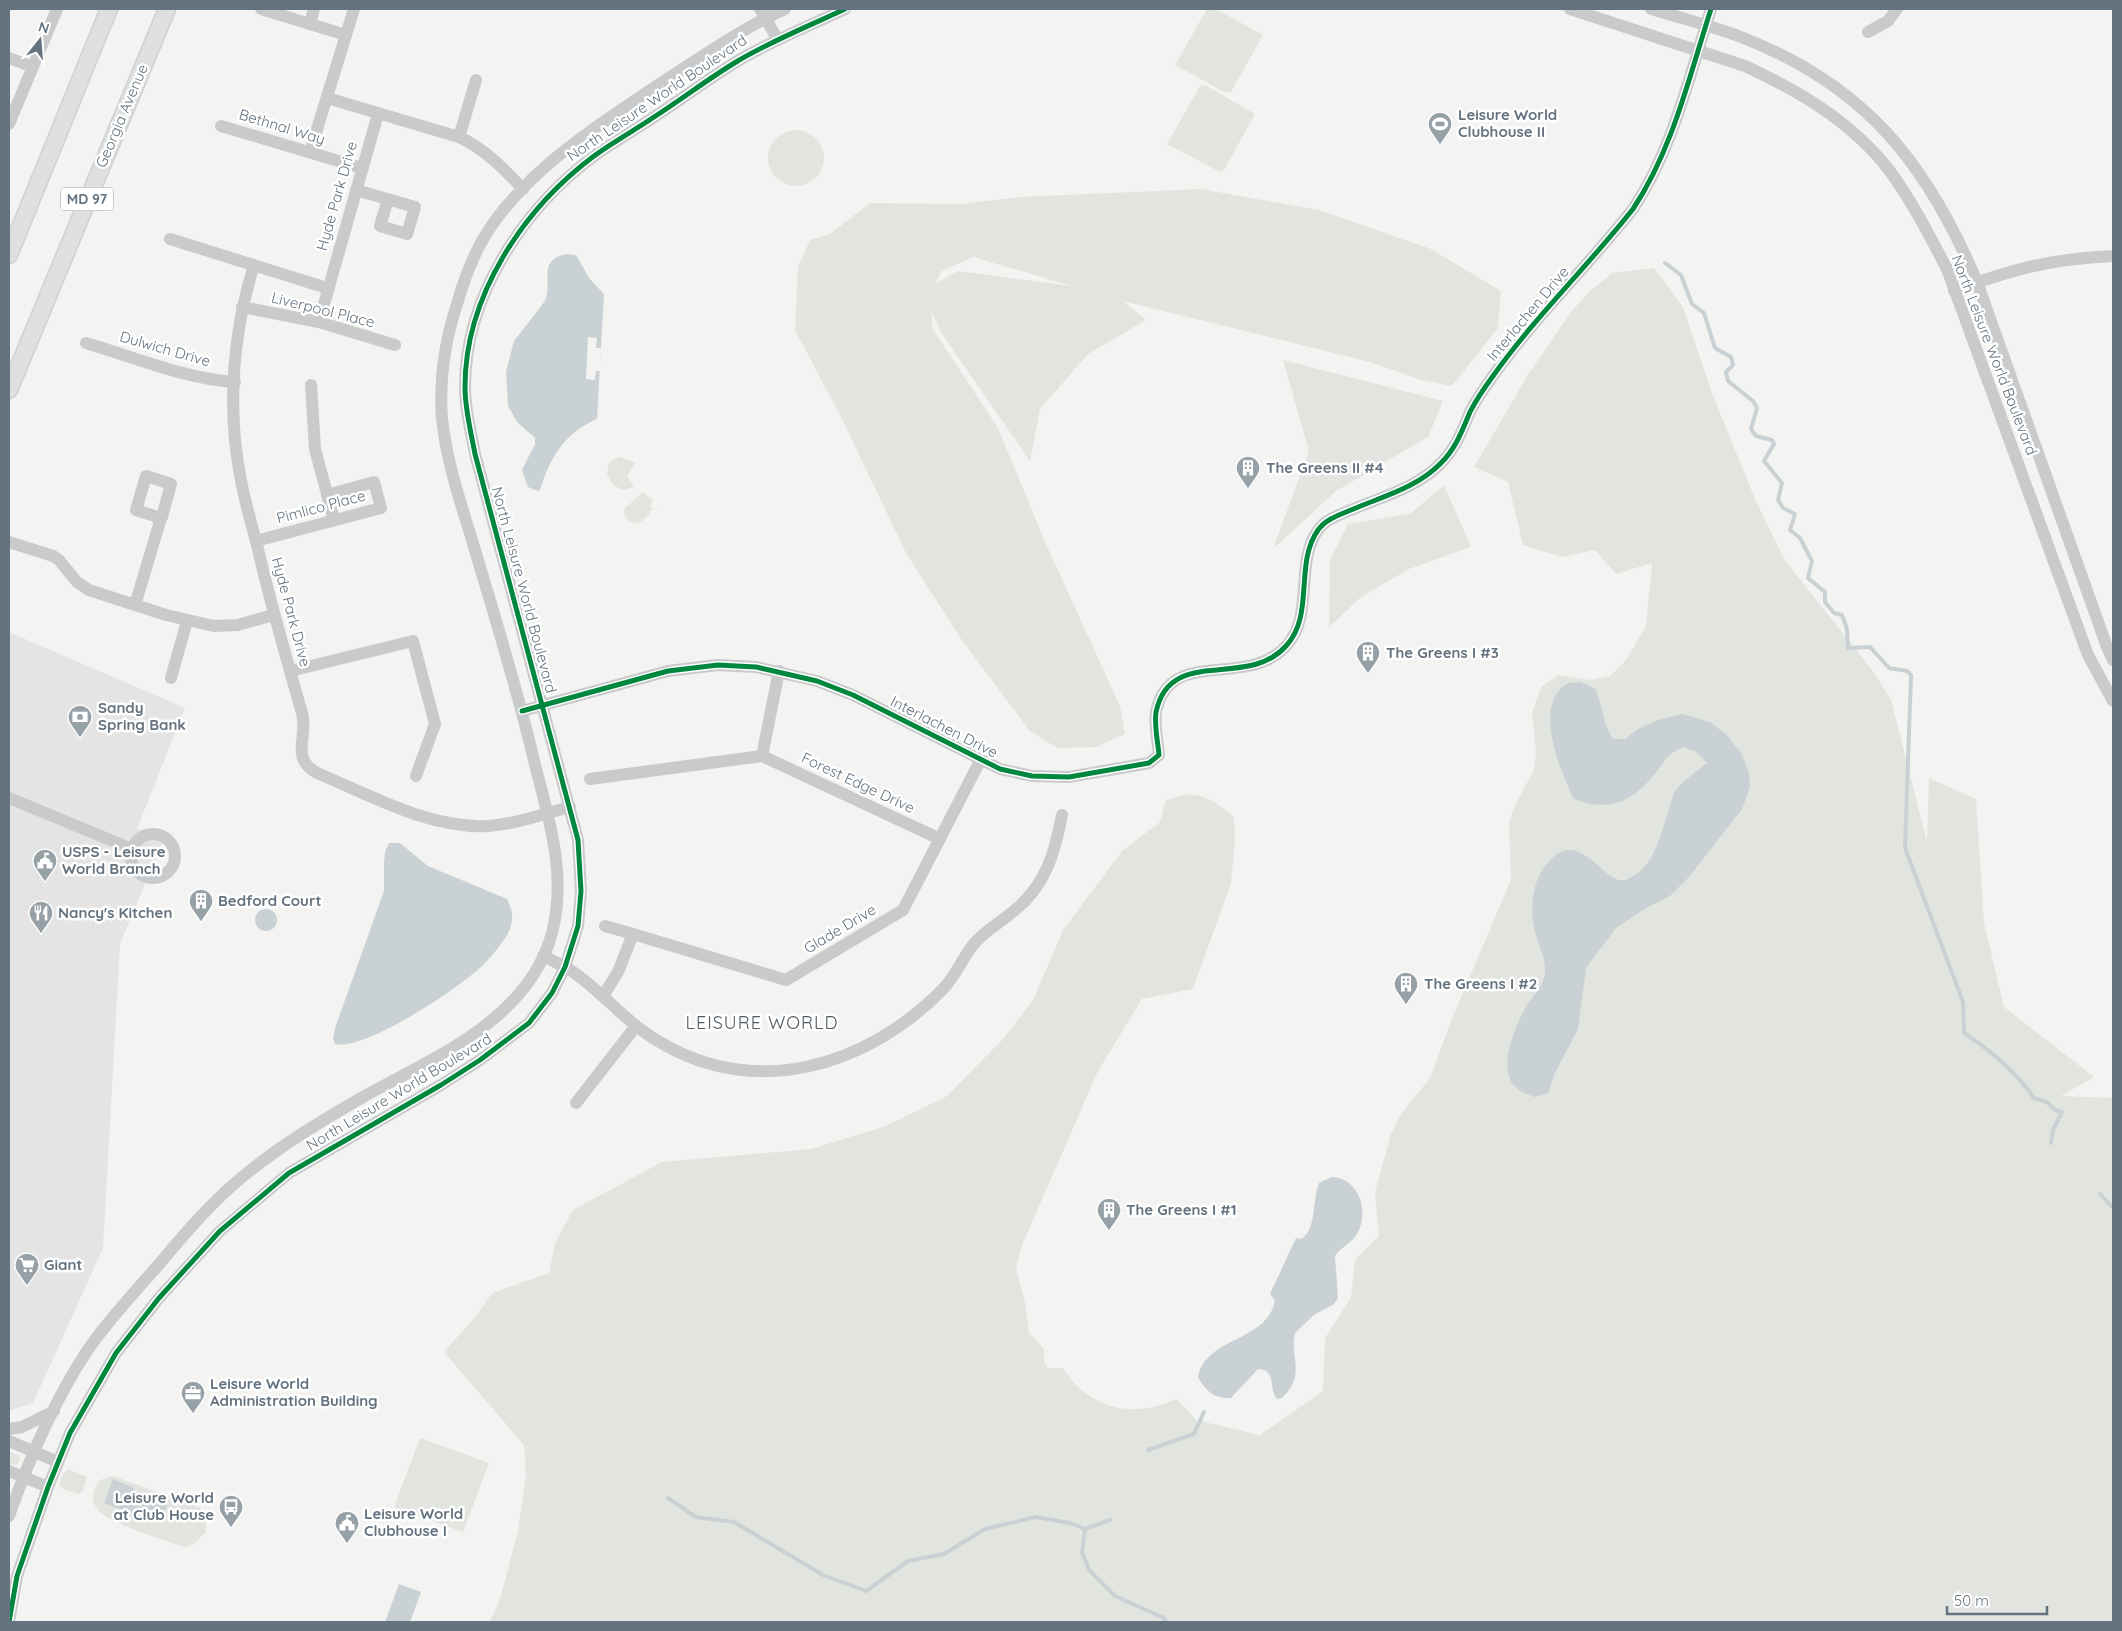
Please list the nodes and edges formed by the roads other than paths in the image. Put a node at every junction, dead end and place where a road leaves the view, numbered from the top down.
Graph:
1 (57, 9) edge
2 (109, 9) edge
3 (167, 9) edge
4 (261, 9) edge
5 (314, 9) edge
6 (354, 9) edge
7 (785, 9) edge
8 (845, 9) edge
9 (1570, 9) edge
10 (1651, 9) edge
11 (1711, 9) edge
12 (1897, 9) edge
13 (762, 13) edge
14 (310, 24) junction
15 (1705, 26) junction
16 (1868, 32) dead end
17 (346, 35) junction
18 (778, 40) junction
19 (1698, 50) junction
20 (9, 58) edge
21 (33, 67) junction
22 (476, 80) dead end
23 (327, 98) junction
24 (378, 114) junction
25 (9, 124) edge
26 (221, 126) dead end
27 (459, 138) junction
28 (310, 152) junction
29 (362, 168) junction
30 (523, 189) junction
31 (356, 190) junction
32 (388, 199) dead end
33 (170, 239) dead end
34 (9, 255) edge
35 (2113, 256) edge
36 (254, 266) junction
37 (1977, 282) junction
38 (327, 288) junction
39 (1954, 291) junction
40 (242, 307) junction
41 (319, 322) junction
42 (86, 342) dead end
43 (395, 345) dead end
44 (234, 382) junction
45 (311, 386) dead end
46 (9, 390) edge
47 (327, 494) junction
48 (161, 518) dead end
49 (334, 520) junction
50 (256, 541) junction
51 (9, 542) edge
52 (134, 606) junction
53 (273, 615) junction
54 (187, 621) junction
55 (2113, 660) edge
56 (290, 671) junction
57 (780, 671) junction
58 (171, 678) dead end
59 (2113, 701) edge
60 (541, 705) junction
61 (522, 711) junction
62 (762, 756) junction
63 (980, 761) junction
64 (416, 776) dead end
65 (590, 779) dead end
66 (9, 798) edge
67 (570, 807) junction
68 (546, 813) junction
69 (1062, 815) dead end
70 (940, 839) junction
71 (132, 849) dead end
72 (605, 926) dead end
73 (633, 934) junction
74 (543, 956) junction
75 (565, 967) junction
76 (603, 996) junction
77 (636, 1026) junction
78 (576, 1103) dead end
79 (54, 1411) junction
80 (9, 1429) edge
81 (9, 1440) edge
82 (34, 1451) junction
83 (58, 1462) junction
84 (9, 1471) edge
85 (23, 1477) junction
86 (48, 1488) junction
87 (9, 1516) edge
88 (9, 1622) edge

1 - 21 street
2 - 34 main road
3 - 46 main road, Georgia Avenue / MD 97
4 - 14 street
5 - 14 street
6 - 17 street
7 - 13 street, North Leisure World Boulevard
8 - 18 street, North Leisure World Boulevard
9 - 19 street, North Leisure World Boulevard
10 - 15 street, North Leisure World Boulevard
11 - 15 street, Interlachen Drive
12 - 16 street
13 - 18 street
13 - 30 street, North Leisure World Boulevard
14 - 17 street
15 - 19 street, Interlachen Drive
15 - 37 street, North Leisure World Boulevard
17 - 23 street
18 - 60 street, North Leisure World Boulevard
19 - 39 street, North Leisure World Boulevard
19 - 63 street, Interlachen Drive
20 - 21 street
21 - 25 street
22 - 27 street
23 - 24 street
23 - 28 street
24 - 27 street
24 - 29 street, Hyde Park Drive
26 - 28 street, Bethnal Way
27 - 30 street
28 - 29 street, Bethnal Way
29 - 31 street, Hyde Park Drive
30 - 61 street, North Leisure World Boulevard
31 - 32 street
31 - 38 street, Hyde Park Drive
33 - 36 street
35 - 37 street
36 - 38 street
36 - 40 street, Hyde Park Drive
37 - 39 street
37 - 55 street, North Leisure World Boulevard
38 - 41 street, Hyde Park Drive
39 - 59 street, North Leisure World Boulevard
40 - 41 street, Liverpool Place
40 - 44 street, Hyde Park Drive
41 - 43 street, Liverpool Place
42 - 44 street, Dulwich Drive
44 - 50 street, Hyde Park Drive
45 - 47 street
47 - 49 street
47 - 49 street, Pimlico Place
48 - 52 street
49 - 50 street, Pimlico Place
50 - 53 street, Hyde Park Drive
51 - 52 street
52 - 54 street
53 - 54 street
53 - 56 street, Hyde Park Drive
54 - 58 street
56 - 64 street
56 - 68 street, Hyde Park Drive
57 - 60 street, Interlachen Drive
57 - 62 street
57 - 63 street, Interlachen Drive
60 - 61 street, Interlachen Drive
60 - 67 street, North Leisure World Boulevard
61 - 68 street, North Leisure World Boulevard
62 - 65 street
62 - 70 street, Forest Edge Drive
63 - 70 street, Glade Drive
66 - 71 street
67 - 68 street, Hyde Park Drive
67 - 75 street, North Leisure World Boulevard
68 - 74 street, North Leisure World Boulevard
69 - 77 street
70 - 73 street, Glade Drive
72 - 73 street, Glade Drive
73 - 76 street
74 - 75 street
74 - 79 street, North Leisure World Boulevard
75 - 76 street
75 - 83 street, North Leisure World Boulevard
76 - 77 street
77 - 78 street
79 - 80 street
79 - 82 street, North Leisure World Boulevard
81 - 82 street
82 - 83 street
82 - 85 street, North Leisure World Boulevard
83 - 86 street, North Leisure World Boulevard
84 - 85 street
85 - 86 street
85 - 87 street, North Leisure World Boulevard
86 - 88 street, North Leisure World Boulevard

